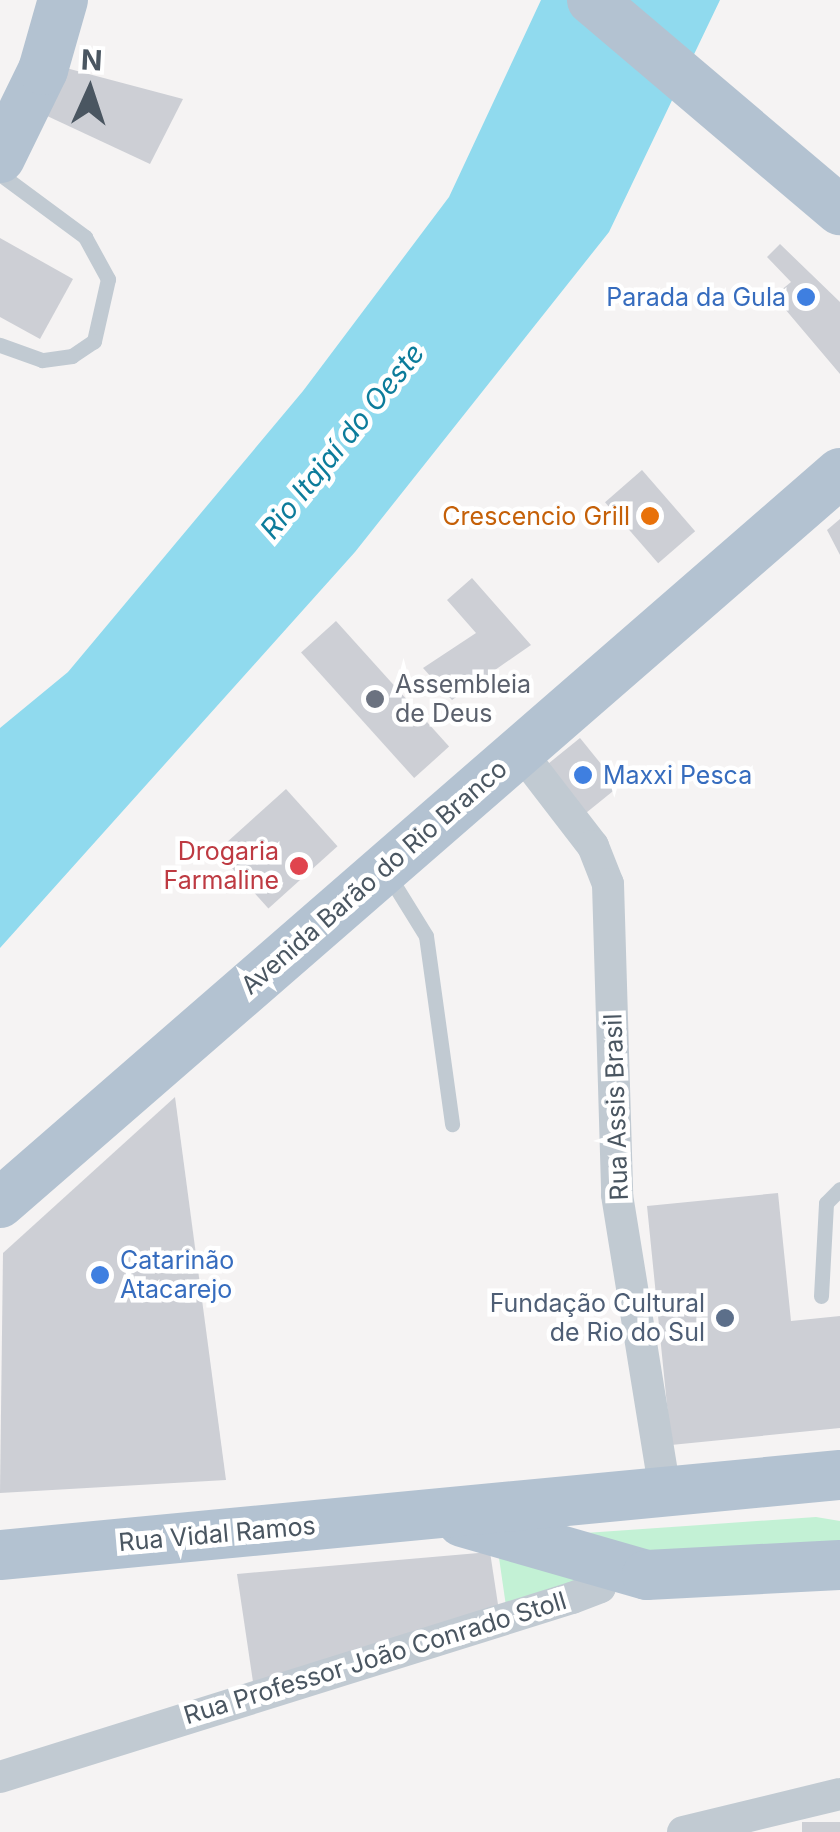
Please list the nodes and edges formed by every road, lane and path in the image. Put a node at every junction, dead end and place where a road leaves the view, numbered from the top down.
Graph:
1 (64, 0) edge
2 (592, 0) edge
3 (0, 158) edge
4 (0, 174) edge
5 (840, 210) edge
6 (0, 345) edge
7 (840, 474) edge
8 (519, 750) junction
9 (384, 869) junction
10 (452, 1124) dead end
11 (840, 1188) edge
12 (0, 1203) edge
13 (820, 1296) dead end
14 (840, 1475) edge
15 (779, 1479) junction
16 (664, 1490) junction
17 (840, 1498) edge
18 (433, 1514) junction
19 (0, 1555) edge
20 (592, 1560) junction
21 (840, 1566) edge
22 (0, 1776) edge
23 (840, 1794) edge
24 (683, 1832) edge

1 - 3 main road
2 - 5 main road
4 - 6 lane
7 - 8 main road, Avenida Barão do Rio Branco
8 - 9 main road, Avenida Barão do Rio Branco
8 - 16 street, Rua Assis Brasil
9 - 10 lane
9 - 12 main road, Avenida Barão do Rio Branco
11 - 13 lane
14 - 15 main road, Rua Vidal Ramos
15 - 16 main road, Rua Vidal Ramos
15 - 17 main road
16 - 18 main road, Rua Vidal Ramos
18 - 19 main road, Rua Vidal Ramos
18 - 20 main road, Rua Vidal Ramos
20 - 21 main road
20 - 22 street, Rua Professor João Conrado Stoll
23 - 24 street

